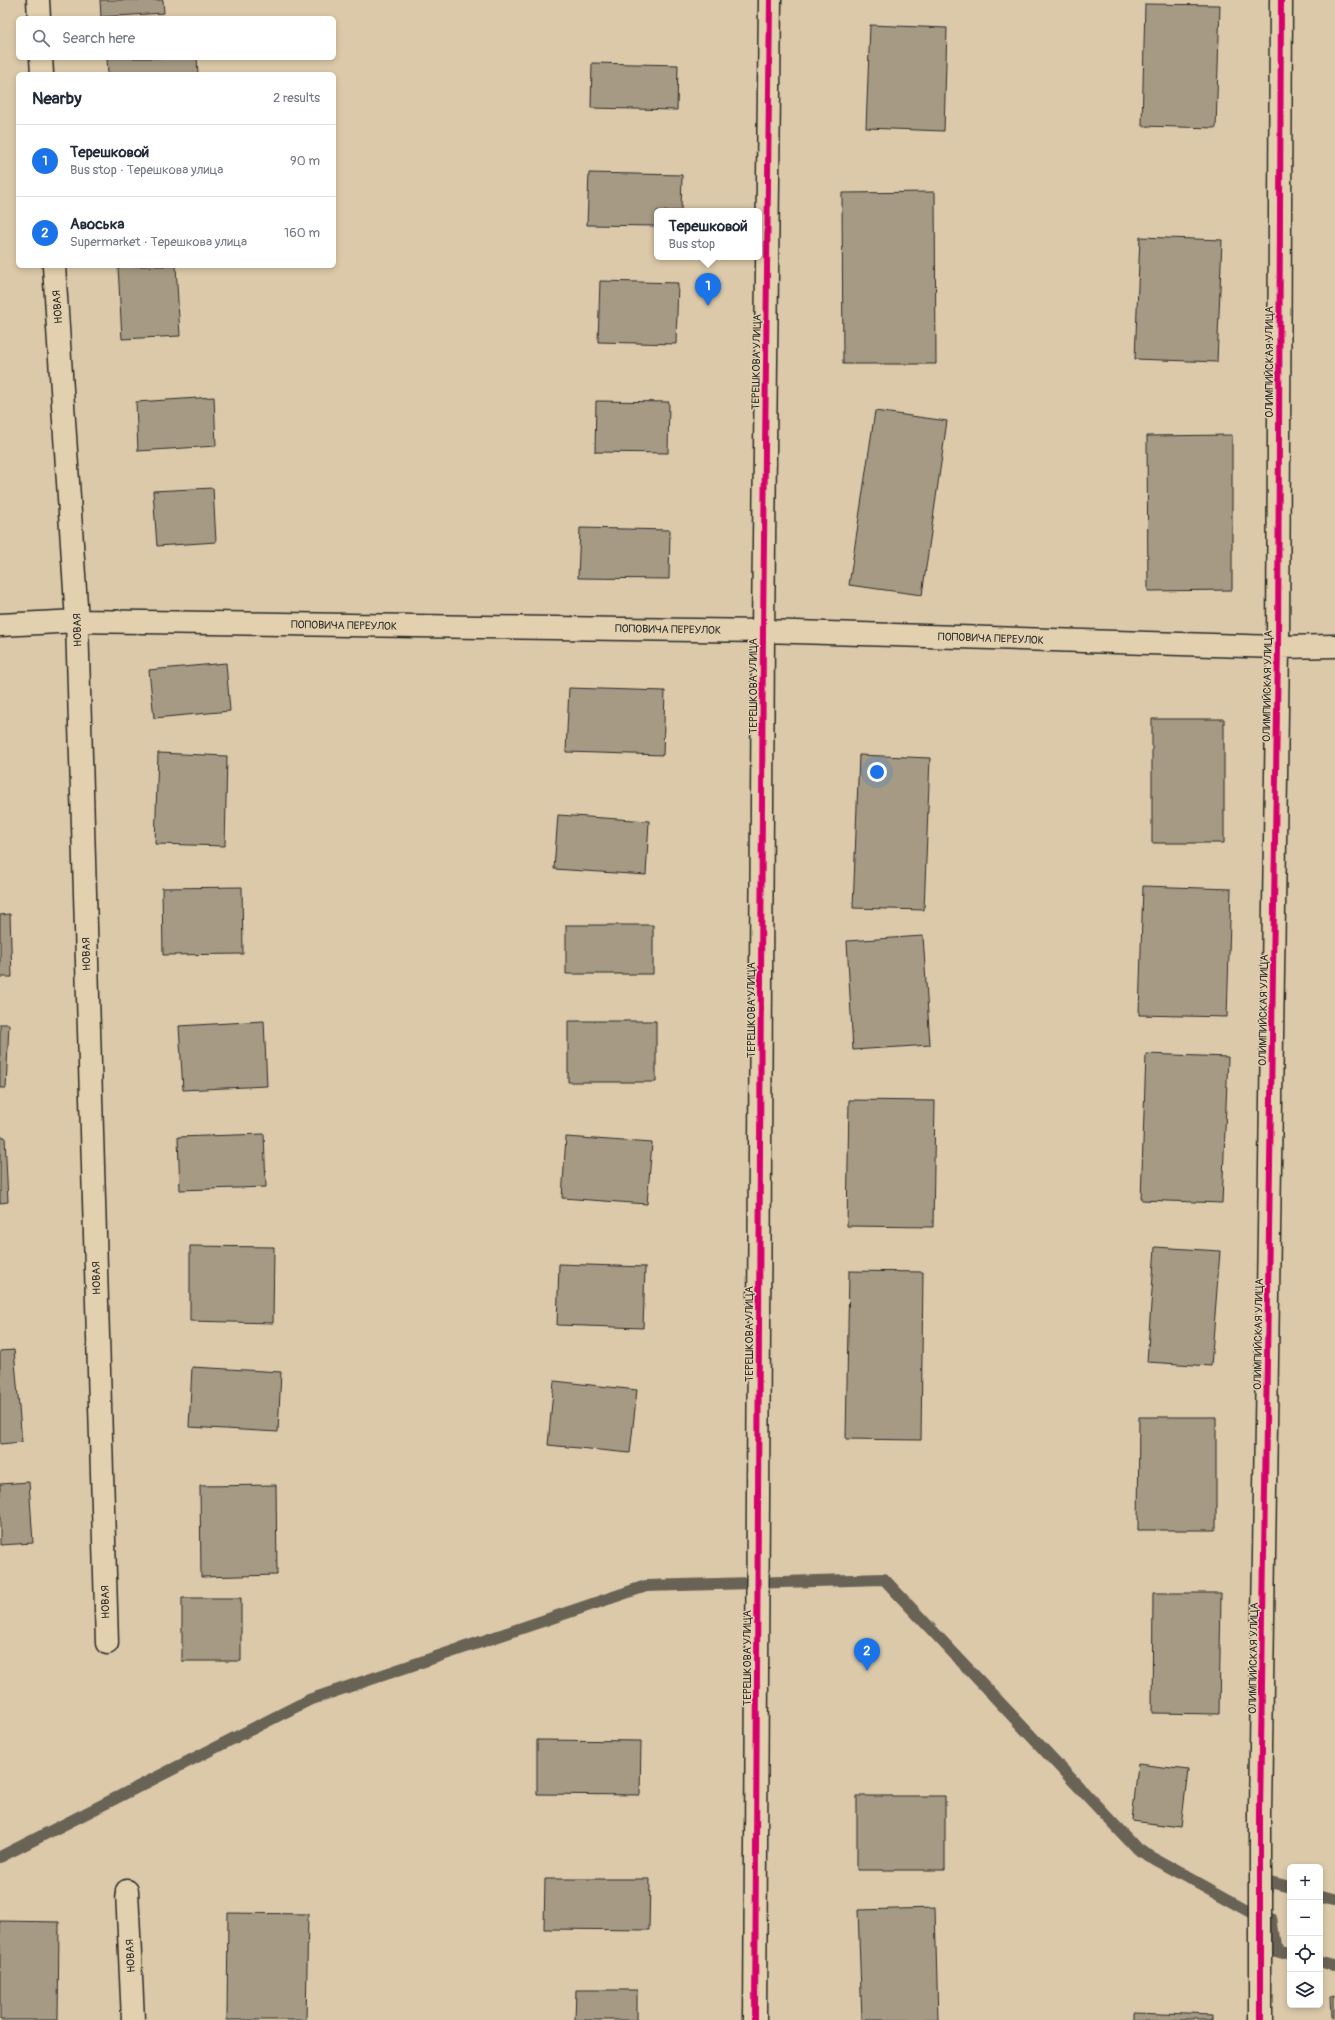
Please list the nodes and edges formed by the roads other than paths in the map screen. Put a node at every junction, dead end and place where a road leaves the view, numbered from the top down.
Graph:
1 (38, 0) edge
2 (770, 0) edge
3 (1281, 0) edge
4 (39, 16) edge
5 (41, 60) edge
6 (42, 72) edge
7 (54, 268) edge
8 (77, 621) junction
9 (0, 625) edge
10 (763, 631) junction
11 (1335, 646) edge
12 (1278, 647) junction
13 (106, 1643) dead end
14 (127, 1891) dead end
15 (133, 2020) edge
16 (755, 2020) edge
17 (1260, 2020) edge

1 - 4 street
2 - 10 street, ТЕРЕШКОВА УЛИЦА
3 - 12 street, ОЛИМПИЙСКАЯ УЛИЦА
5 - 6 street
7 - 8 street, НОВАЯ
8 - 9 street, ПОПОВИЧА ПЕРЕУЛОК
8 - 10 street, ПОПОВИЧА ПЕРЕУЛОК
8 - 13 street, НОВАЯ
10 - 12 street, ПОПОВИЧА ПЕРЕУЛОК
10 - 16 street, ТЕРЕШКОВА УЛИЦА
11 - 12 street, ПОПОВИЧА ПЕРЕУЛОК
12 - 17 street, ОЛИМПИЙСКАЯ УЛИЦА
14 - 15 street, НОВАЯ

